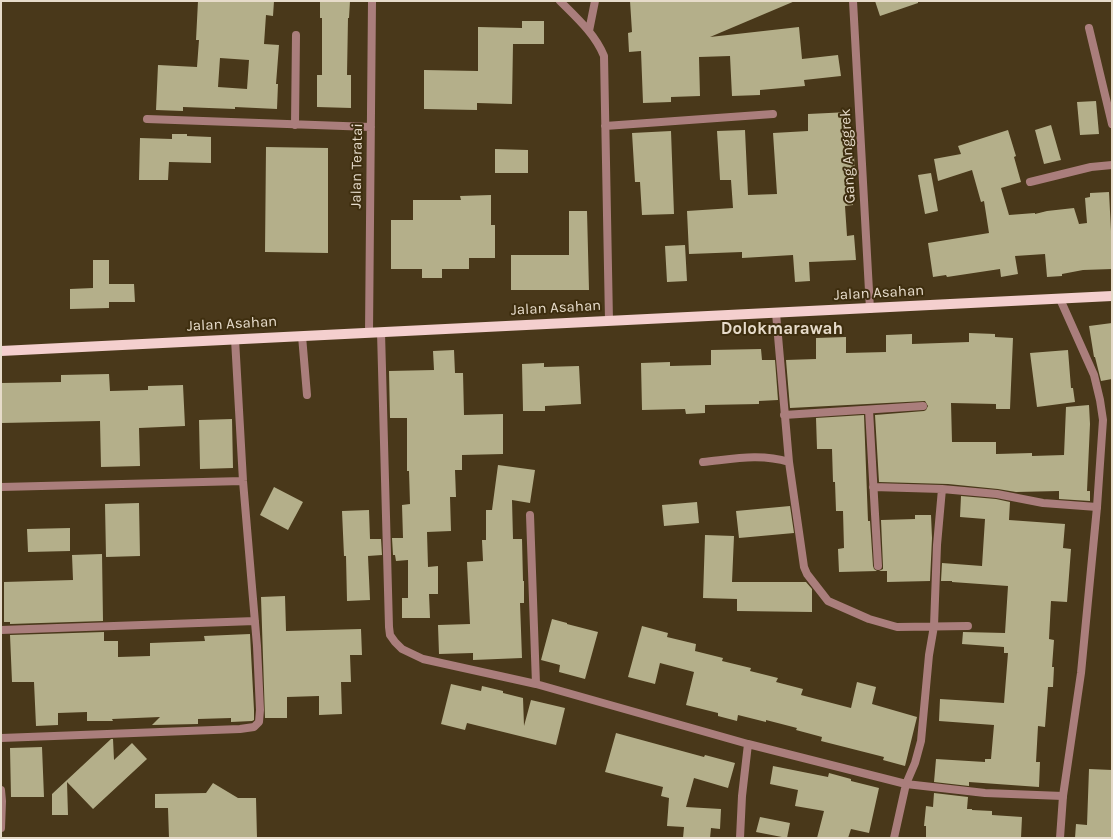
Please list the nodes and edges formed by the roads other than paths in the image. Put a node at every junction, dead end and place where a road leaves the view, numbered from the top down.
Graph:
1 (372, 1) edge
2 (560, 1) edge
3 (595, 1) edge
4 (853, 1) edge
5 (1089, 28) dead end
6 (589, 31) junction
7 (296, 35) dead end
8 (773, 114) dead end
9 (147, 119) dead end
10 (295, 124) junction
11 (1112, 124) edge
12 (605, 126) junction
13 (371, 127) junction
14 (1112, 165) edge
15 (1030, 182) dead end
16 (1112, 296) edge
17 (1060, 299) junction
18 (870, 309) junction
19 (776, 313) junction
20 (609, 321) junction
21 (369, 332) junction
22 (381, 332) junction
23 (302, 336) junction
24 (235, 339) junction
25 (1, 351) edge
26 (307, 395) dead end
27 (923, 406) dead end
28 (869, 410) junction
29 (784, 415) junction
30 (703, 462) dead end
31 (789, 462) junction
32 (243, 481) junction
33 (1, 487) edge
34 (873, 487) junction
35 (942, 489) junction
36 (1097, 507) junction
37 (530, 515) dead end
38 (878, 566) dead end
39 (255, 621) junction
40 (934, 626) junction
41 (968, 626) dead end
42 (1, 630) edge
43 (536, 684) junction
44 (1, 738) edge
45 (748, 744) junction
46 (906, 784) junction
47 (1, 790) edge
48 (1063, 796) junction
49 (1, 828) edge
50 (740, 838) edge
51 (894, 838) edge
52 (1060, 838) edge

1 - 13 street, Jalan Teratai
2 - 6 street
3 - 6 street
4 - 18 street, Gang Anggrek
5 - 11 street
6 - 12 street
7 - 10 street
8 - 12 street
9 - 10 street
10 - 13 street
12 - 20 street
13 - 21 street, Jalan Teratai
14 - 15 street
16 - 17 main road, Jalan Asahan
17 - 18 main road, Jalan Asahan
17 - 36 street
18 - 19 main road, Jalan Asahan
19 - 20 main road, Jalan Asahan
19 - 29 street
20 - 22 main road, Jalan Asahan
21 - 22 main road, Jalan Asahan
21 - 23 main road, Jalan Asahan
22 - 43 street
23 - 24 main road, Jalan Asahan
23 - 26 street
24 - 25 main road, Jalan Asahan
24 - 32 street
27 - 28 street
28 - 29 street
28 - 34 street
29 - 31 street
30 - 31 street
31 - 40 street
32 - 33 street
32 - 39 street
34 - 35 street
34 - 38 street
35 - 36 street
35 - 40 street
36 - 48 street
37 - 43 street
39 - 42 street
39 - 44 street
40 - 41 street
40 - 46 street
43 - 45 street
45 - 46 street
45 - 50 street
46 - 48 street
46 - 51 street
47 - 49 street
48 - 52 street

